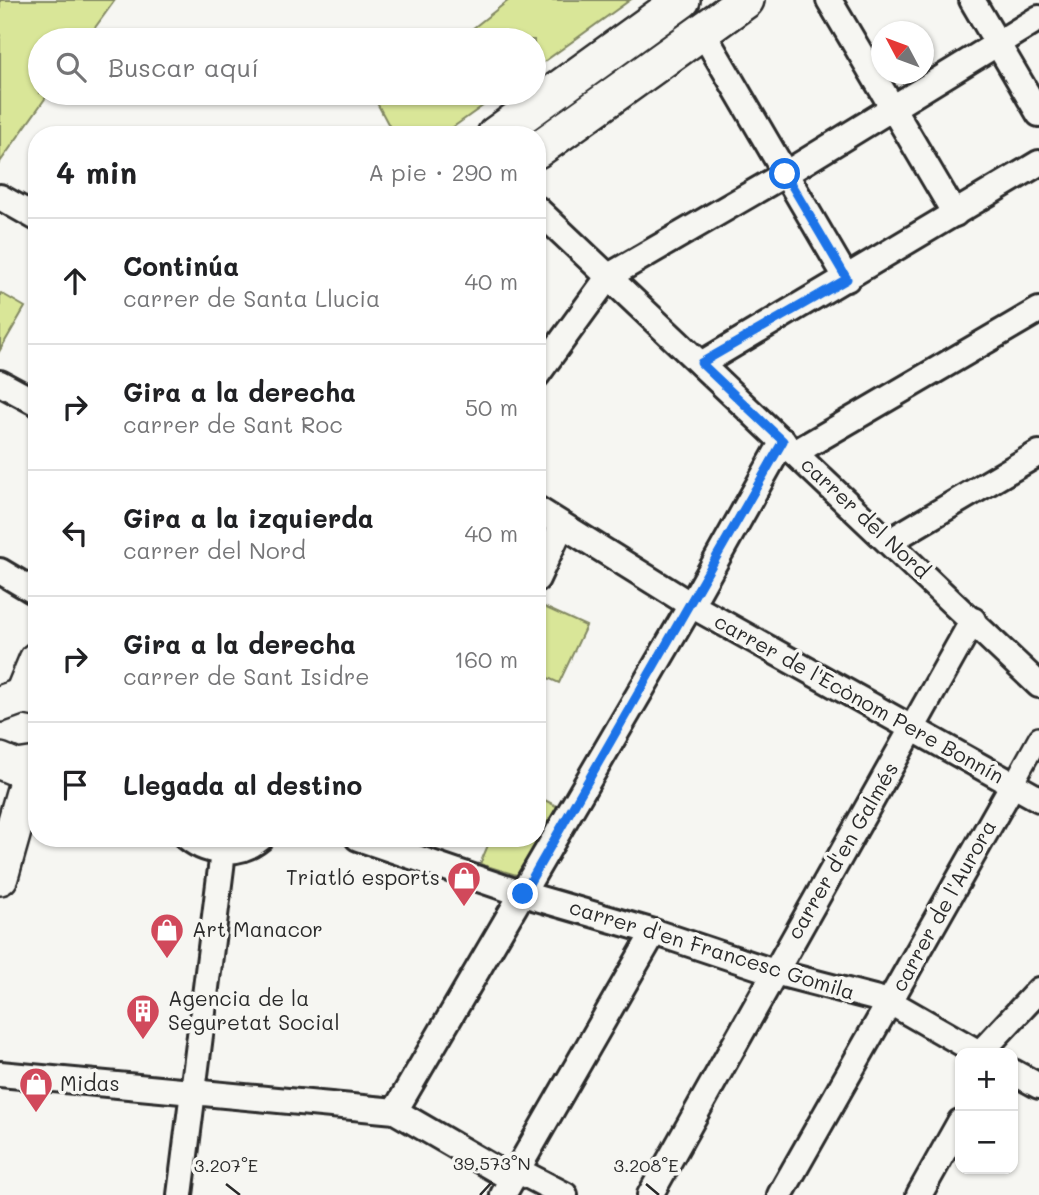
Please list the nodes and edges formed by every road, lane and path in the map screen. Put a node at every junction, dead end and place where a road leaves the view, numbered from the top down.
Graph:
1 (682, 0) edge
2 (746, 0) edge
3 (829, 0) edge
4 (972, 0) edge
5 (1039, 18) edge
6 (702, 31) junction
7 (998, 44) junction
8 (546, 98) edge
9 (537, 105) edge
10 (892, 108) junction
11 (1039, 114) edge
12 (507, 126) edge
13 (546, 144) edge
14 (1039, 163) edge
15 (785, 174) junction
16 (0, 197) edge
17 (28, 213) edge
18 (955, 214) junction
19 (546, 217) edge
20 (609, 276) junction
21 (847, 279) junction
22 (1039, 310) edge
23 (546, 362) edge
24 (701, 363) junction
25 (0, 383) edge
26 (28, 398) edge
27 (789, 446) junction
28 (1039, 453) edge
29 (546, 515) edge
30 (562, 525) junction
31 (890, 541) junction
32 (546, 560) edge
33 (0, 571) edge
34 (28, 588) edge
35 (691, 605) junction
36 (973, 620) junction
37 (1035, 674) edge
38 (28, 681) edge
39 (20, 699) edge
40 (912, 728) junction
41 (1039, 737) edge
42 (22, 764) edge
43 (1013, 784) junction
44 (1039, 799) edge
45 (204, 847) edge
46 (245, 847) edge
47 (418, 847) edge
48 (223, 852) junction
49 (0, 877) edge
50 (523, 894) junction
51 (654, 932) junction
52 (774, 972) junction
53 (1039, 990) edge
54 (890, 1002) junction
55 (971, 1048) edge
56 (985, 1048) edge
57 (0, 1074) edge
58 (1018, 1075) edge
59 (1039, 1086) edge
60 (194, 1093) junction
61 (395, 1111) junction
62 (955, 1131) edge
63 (511, 1181) edge
64 (180, 1195) edge
65 (565, 1195) edge
66 (650, 1195) edge
67 (780, 1195) edge
68 (919, 1195) edge

1 - 8 main road
2 - 6 main road
3 - 10 street
4 - 7 street
5 - 7 street
6 - 13 main road
6 - 15 street
7 - 10 street
7 - 11 street
9 - 12 main road
10 - 15 street
10 - 18 street
14 - 18 street
15 - 20 street
15 - 21 street
16 - 17 street
18 - 21 street
19 - 20 street, carrer del Nord
20 - 23 street
20 - 24 street, carrer del Nord
21 - 24 street
22 - 27 street
24 - 27 street, carrer del Nord
25 - 26 street
27 - 31 street, carrer del Nord
27 - 35 street
28 - 31 street
29 - 30 street, carrer de l'Ecònom Pere Bonnín
30 - 32 street
30 - 35 street, carrer de l'Ecònom Pere Bonnín
31 - 36 street, carrer del Nord
33 - 34 street
35 - 40 street, carrer de l'Ecònom Pere Bonnín
35 - 50 street
36 - 37 street, carrer del Nord
36 - 40 street, carrer d'en Galmés
38 - 39 main road
40 - 43 street, carrer de l'Ecònom Pere Bonnín
40 - 52 street, carrer d'en Galmés
41 - 43 street, carrer de l'Aurora
42 - 49 main road
43 - 44 street, carrer de l'Ecònom Pere Bonnín
43 - 54 street, carrer de l'Aurora
45 - 48 street
46 - 48 street
47 - 50 street, carrer d'en Francesc Gomila
48 - 60 street
50 - 51 street, carrer d'en Francesc Gomila
50 - 61 street
51 - 52 street, carrer d'en Francesc Gomila
51 - 63 street
52 - 54 street, carrer d'en Francesc Gomila
52 - 66 street, carrer d'en Galmés
53 - 56 street
54 - 55 street, carrer d'en Francesc Gomila
54 - 67 street, carrer de l'Aurora
57 - 60 street
58 - 59 street
60 - 61 street
60 - 64 street
61 - 63 street
62 - 68 street
63 - 65 street

